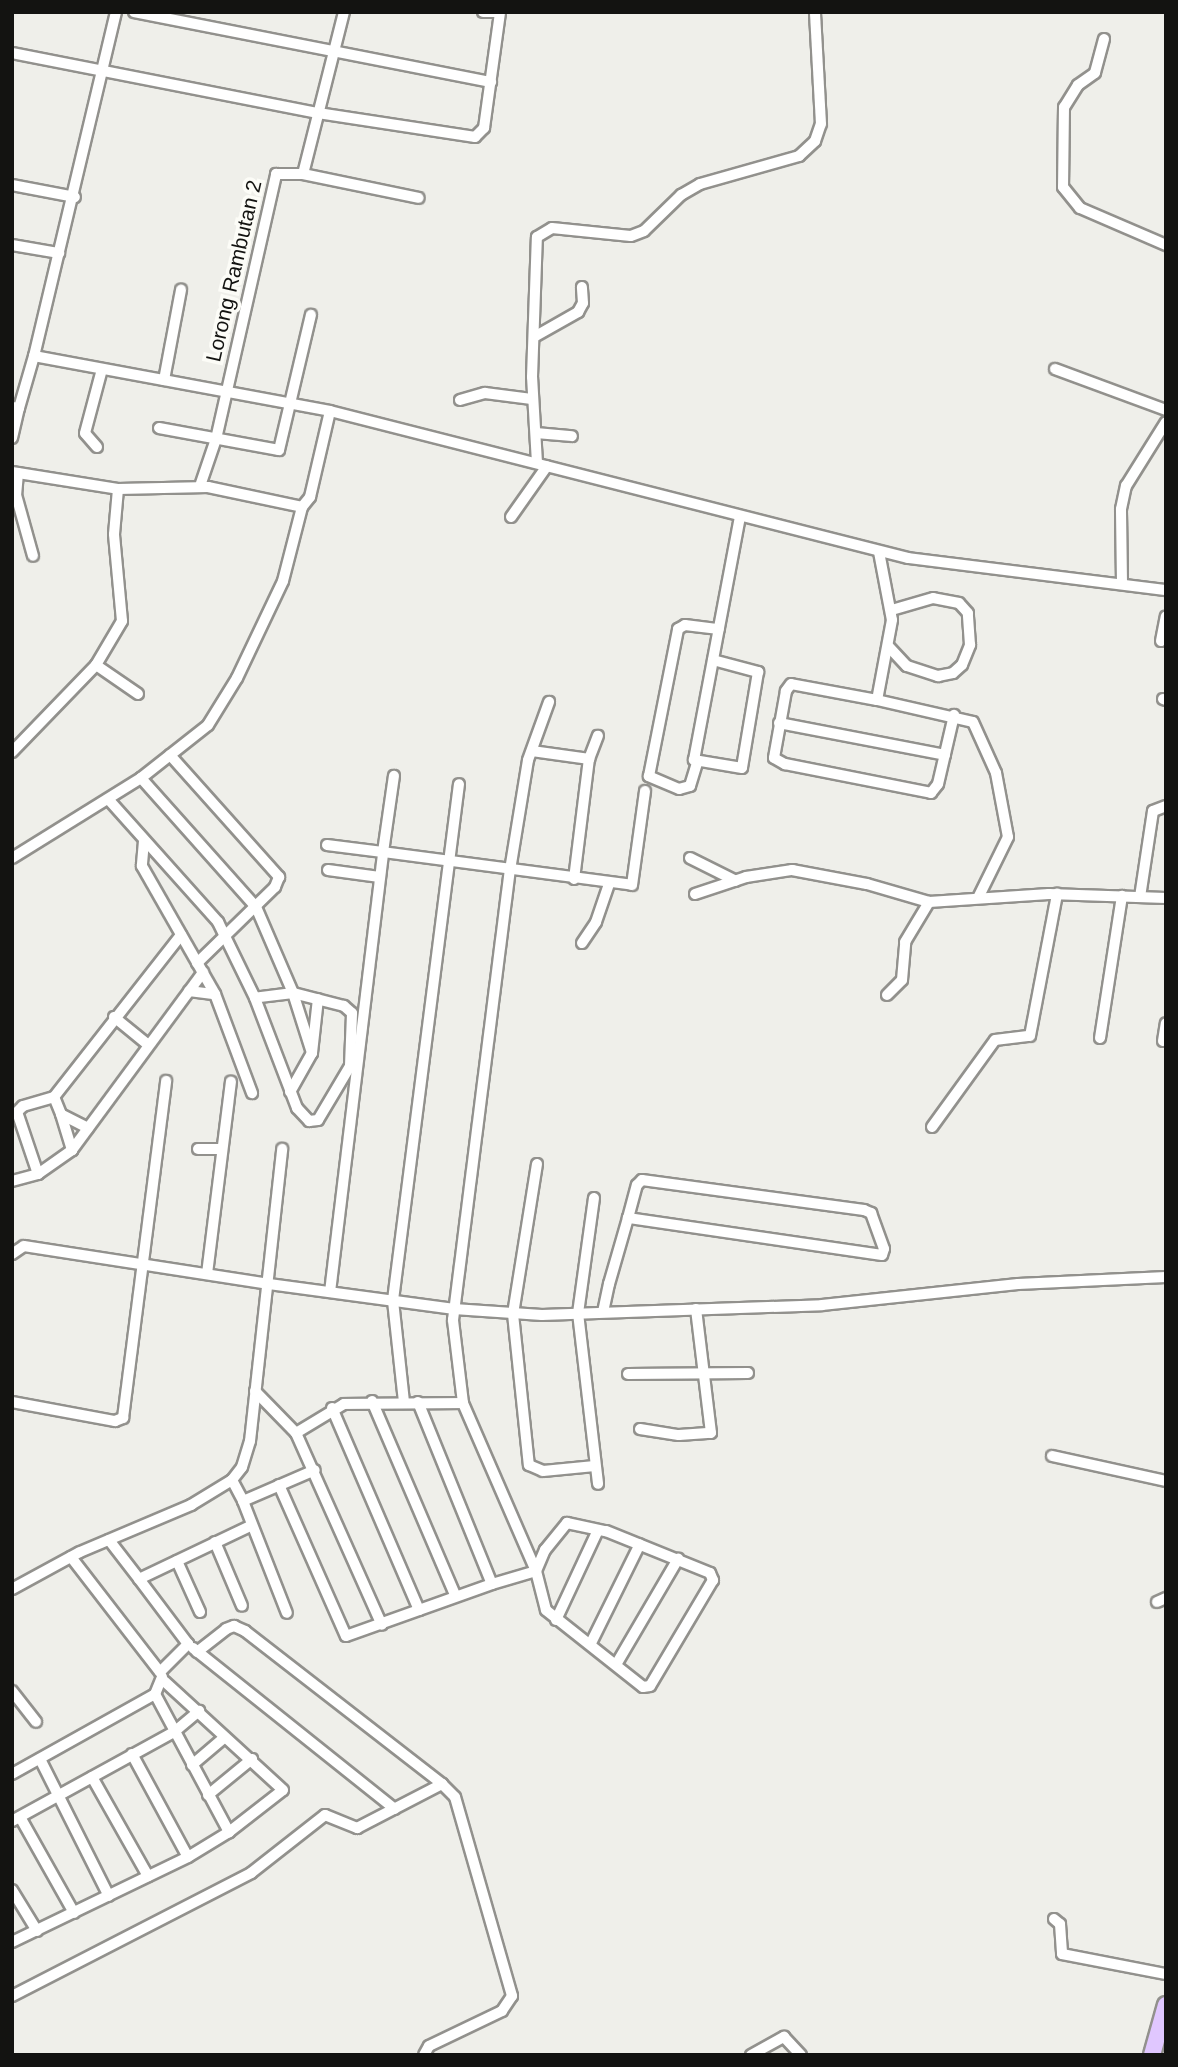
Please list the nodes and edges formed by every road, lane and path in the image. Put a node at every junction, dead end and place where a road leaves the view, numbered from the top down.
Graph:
1 (117, 12) edge
2 (134, 12) edge
3 (207, 12) edge
4 (344, 12) edge
5 (483, 12) edge
6 (500, 12) edge
7 (816, 12) edge
8 (203, 26) junction
9 (1104, 39) dead end
10 (335, 49) junction
11 (12, 53) edge
12 (103, 71) junction
13 (491, 82) junction
14 (318, 113) junction
15 (303, 174) junction
16 (12, 185) edge
17 (75, 197) junction
18 (419, 198) dead end
19 (12, 245) edge
20 (1166, 245) edge
21 (60, 253) junction
22 (582, 287) dead end
23 (181, 290) dead end
24 (311, 315) dead end
25 (534, 337) junction
26 (34, 356) junction
27 (102, 369) junction
28 (1055, 369) dead end
29 (164, 380) junction
30 (227, 389) junction
31 (532, 398) junction
32 (460, 400) dead end
33 (291, 402) junction
34 (16, 408) edge
35 (1166, 410) edge
36 (330, 411) junction
37 (1166, 422) edge
38 (159, 428) dead end
39 (536, 433) junction
40 (572, 436) dead end
41 (12, 438) edge
42 (216, 439) junction
43 (97, 447) dead end
44 (542, 464) junction
45 (15, 472) edge
46 (200, 486) junction
47 (118, 489) junction
48 (302, 507) junction
49 (740, 516) junction
50 (510, 517) dead end
51 (879, 552) junction
52 (33, 556) dead end
53 (1122, 583) junction
54 (1166, 590) edge
55 (892, 610) junction
56 (1166, 617) edge
57 (719, 629) junction
58 (1161, 642) dead end
59 (889, 647) junction
60 (713, 660) junction
61 (96, 665) junction
62 (138, 694) dead end
63 (877, 700) junction
64 (550, 702) dead end
65 (954, 715) junction
66 (779, 723) junction
67 (598, 736) dead end
68 (532, 751) junction
69 (12, 752) edge
70 (170, 755) junction
71 (945, 755) junction
72 (589, 759) junction
73 (697, 763) junction
74 (394, 776) dead end
75 (141, 778) junction
76 (459, 783) dead end
77 (645, 791) dead end
78 (109, 800) junction
79 (1166, 806) edge
80 (144, 841) junction
81 (327, 845) dead end
82 (383, 852) junction
83 (12, 858) edge
84 (690, 858) dead end
85 (451, 861) junction
86 (328, 870) dead end
87 (510, 870) junction
88 (380, 877) junction
89 (574, 879) junction
90 (736, 881) junction
91 (609, 884) junction
92 (695, 894) dead end
93 (1048, 894) junction
94 (1122, 896) junction
95 (979, 897) junction
96 (1140, 897) junction
97 (1166, 898) edge
98 (929, 902) junction
99 (256, 907) junction
100 (226, 934) junction
101 (181, 935) junction
102 (582, 943) dead end
103 (200, 968) junction
104 (189, 991) junction
105 (293, 993) junction
106 (215, 994) junction
107 (887, 995) dead end
108 (255, 998) junction
109 (318, 999) junction
110 (114, 1017) junction
111 (1166, 1023) edge
112 (1100, 1038) dead end
113 (1163, 1041) dead end
114 (147, 1044) junction
115 (312, 1053) junction
116 (166, 1081) dead end
117 (231, 1081) dead end
118 (290, 1092) junction
119 (252, 1093) dead end
120 (54, 1097) junction
121 (61, 1114) junction
122 (932, 1127) dead end
123 (88, 1128) junction
124 (198, 1149) dead end
125 (222, 1149) junction
126 (282, 1149) dead end
127 (72, 1150) junction
128 (537, 1164) dead end
129 (38, 1174) junction
130 (12, 1181) edge
131 (594, 1198) dead end
132 (628, 1218) junction
133 (12, 1254) edge
134 (144, 1263) junction
135 (207, 1274) junction
136 (1166, 1277) edge
137 (269, 1284) junction
138 (330, 1292) junction
139 (393, 1300) junction
140 (454, 1309) junction
141 (696, 1309) junction
142 (603, 1312) junction
143 (578, 1313) junction
144 (513, 1314) junction
145 (704, 1373) junction
146 (748, 1373) dead end
147 (628, 1374) dead end
148 (255, 1391) junction
149 (372, 1401) junction
150 (12, 1402) edge
151 (404, 1402) junction
152 (418, 1402) junction
153 (463, 1403) junction
154 (332, 1408) junction
155 (640, 1429) dead end
156 (296, 1433) junction
157 (1052, 1456) dead end
158 (595, 1466) junction
159 (314, 1470) junction
160 (232, 1480) junction
161 (1166, 1481) edge
162 (598, 1484) dead end
163 (279, 1485) junction
164 (243, 1501) junction
165 (252, 1525) junction
166 (598, 1530) junction
167 (109, 1540) junction
168 (215, 1542) junction
169 (640, 1544) junction
170 (71, 1557) junction
171 (678, 1559) junction
172 (177, 1561) junction
173 (536, 1571) junction
174 (139, 1579) junction
175 (492, 1584) junction
176 (12, 1589) edge
177 (455, 1595) junction
178 (242, 1606) dead end
179 (419, 1610) junction
180 (200, 1612) dead end
181 (287, 1613) dead end
182 (556, 1620) junction
183 (382, 1625) junction
184 (591, 1643) junction
185 (193, 1648) junction
186 (617, 1663) junction
187 (162, 1676) junction
188 (12, 1691) edge
189 (155, 1694) junction
190 (199, 1711) junction
191 (36, 1722) dead end
192 (174, 1732) junction
193 (225, 1737) junction
194 (132, 1754) junction
195 (40, 1759) junction
196 (252, 1759) junction
197 (192, 1765) junction
198 (12, 1774) edge
199 (92, 1777) junction
200 (442, 1784) junction
201 (208, 1795) junction
202 (58, 1798) junction
203 (394, 1809) junction
204 (16, 1819) edge
205 (229, 1832) junction
206 (188, 1857) junction
207 (148, 1876) junction
208 (12, 1890) edge
209 (109, 1896) junction
210 (74, 1913) junction
211 (1054, 1919) dead end
212 (37, 1931) junction
213 (12, 1942) edge
214 (1166, 1974) edge
215 (12, 1996) edge
216 (1166, 2005) edge
217 (1166, 2034) edge
218 (424, 2055) edge
219 (751, 2055) edge
220 (801, 2055) edge
221 (1152, 2055) edge
222 (1160, 2055) edge

1 - 12 street
2 - 8 street
3 - 8 street
4 - 10 street
5 - 6 street
6 - 13 street
7 - 25 street
8 - 10 street
9 - 20 street
10 - 13 street
10 - 14 street
11 - 12 street
12 - 14 street
12 - 17 street
13 - 14 street
14 - 15 street
15 - 18 street, Lorong Rambutan 2
15 - 30 street, Lorong Rambutan 2
16 - 17 street
17 - 21 street
19 - 21 street
21 - 26 street
22 - 25 street
23 - 29 street
24 - 33 street
25 - 31 street
26 - 27 street
26 - 34 street
27 - 29 street
27 - 43 street
28 - 35 street
29 - 30 street
30 - 33 street
30 - 42 street, Lorong Rambutan 2
31 - 32 street
31 - 39 street
33 - 36 street
33 - 42 street
34 - 41 street
36 - 44 street
36 - 48 street
37 - 53 street
38 - 42 street
39 - 40 street
39 - 44 street
42 - 46 street, Lorong Rambutan 2
44 - 49 street
44 - 50 street
45 - 47 street
45 - 52 street
46 - 47 street
46 - 48 street
47 - 61 street
48 - 70 street
49 - 51 street
49 - 57 street
51 - 53 street
51 - 55 street
53 - 54 street
55 - 59 street
55 - 59 street
56 - 58 street
57 - 60 street
57 - 73 street
59 - 63 street
60 - 73 street
60 - 73 street
61 - 62 street
61 - 69 street
63 - 65 street
63 - 66 street
64 - 68 street
65 - 71 street
65 - 95 street
66 - 71 street
66 - 71 street
67 - 72 street
68 - 72 street
68 - 87 street
70 - 75 street
70 - 99 street
72 - 89 street
74 - 82 street
75 - 78 street
75 - 99 street
76 - 85 street
77 - 91 street
78 - 80 street
78 - 83 street
79 - 96 street
80 - 100 street
80 - 101 street
81 - 82 street
82 - 85 street
82 - 88 street
84 - 90 street
85 - 87 street
85 - 139 street
86 - 88 street
87 - 89 street
87 - 140 street
88 - 138 street
89 - 91 street
90 - 92 street
90 - 98 street
91 - 102 street
93 - 94 street
93 - 95 street
93 - 122 street
94 - 96 street
94 - 112 street
95 - 98 street
96 - 97 street
98 - 107 street
99 - 100 street
99 - 105 street
100 - 103 street
100 - 108 street
101 - 103 street
101 - 110 street
103 - 104 street
103 - 106 street
104 - 106 street
104 - 114 street
105 - 108 street
105 - 109 street
105 - 115 street
106 - 119 street
108 - 118 street
109 - 115 street
109 - 118 street
110 - 114 street
110 - 120 street
111 - 113 street
114 - 123 street
115 - 118 street
116 - 134 street
117 - 125 street
120 - 121 street
120 - 129 street
121 - 123 street
121 - 127 street
123 - 127 street
124 - 125 street
125 - 135 street
126 - 137 street
127 - 129 street
128 - 144 street
129 - 130 street
131 - 143 street
132 - 132 street
132 - 142 street
133 - 134 street
134 - 135 street
134 - 150 street
135 - 137 street
136 - 141 street
137 - 138 street
137 - 148 street
138 - 139 street
139 - 140 street
139 - 151 street
140 - 144 street
140 - 153 street
141 - 142 street
141 - 145 street
142 - 143 street
143 - 144 street
143 - 158 street
144 - 158 street
145 - 146 street
145 - 147 street
145 - 155 street
148 - 156 street
148 - 160 street
149 - 151 street
149 - 154 street
149 - 177 street
151 - 152 street
152 - 153 street
152 - 175 street
153 - 173 street
154 - 156 street
154 - 179 street
156 - 159 street
157 - 161 street
158 - 162 street
159 - 163 street
159 - 183 street
160 - 164 street
160 - 167 street
163 - 164 street
163 - 183 street
164 - 165 street
165 - 168 street
165 - 181 street
166 - 169 street
166 - 173 street
166 - 182 street
167 - 170 street
167 - 174 street
168 - 172 street
168 - 178 street
169 - 171 street
169 - 184 street
170 - 176 street
170 - 187 street
171 - 186 street
171 - 186 street
172 - 174 street
172 - 180 street
173 - 175 street
173 - 182 street
174 - 185 street
175 - 177 street
177 - 179 street
179 - 183 street
182 - 184 street
184 - 186 street
185 - 187 street
185 - 200 street
185 - 203 street
187 - 189 street
187 - 190 street
188 - 191 street
189 - 192 street
189 - 195 street
190 - 192 street
190 - 193 street
192 - 194 street
192 - 197 street
193 - 196 street
193 - 197 street
194 - 199 street
194 - 206 street
195 - 198 street
195 - 202 street
196 - 201 street
196 - 205 street
197 - 201 street
199 - 202 street
199 - 207 street
200 - 203 street
200 - 218 street
201 - 205 street
202 - 204 street
202 - 209 street
203 - 215 street
204 - 210 street
205 - 206 street
206 - 207 street
207 - 209 street
208 - 212 street
209 - 210 street
210 - 212 street
211 - 214 street
212 - 213 street
216 - 221 highway
217 - 222 highway
219 - 220 street

